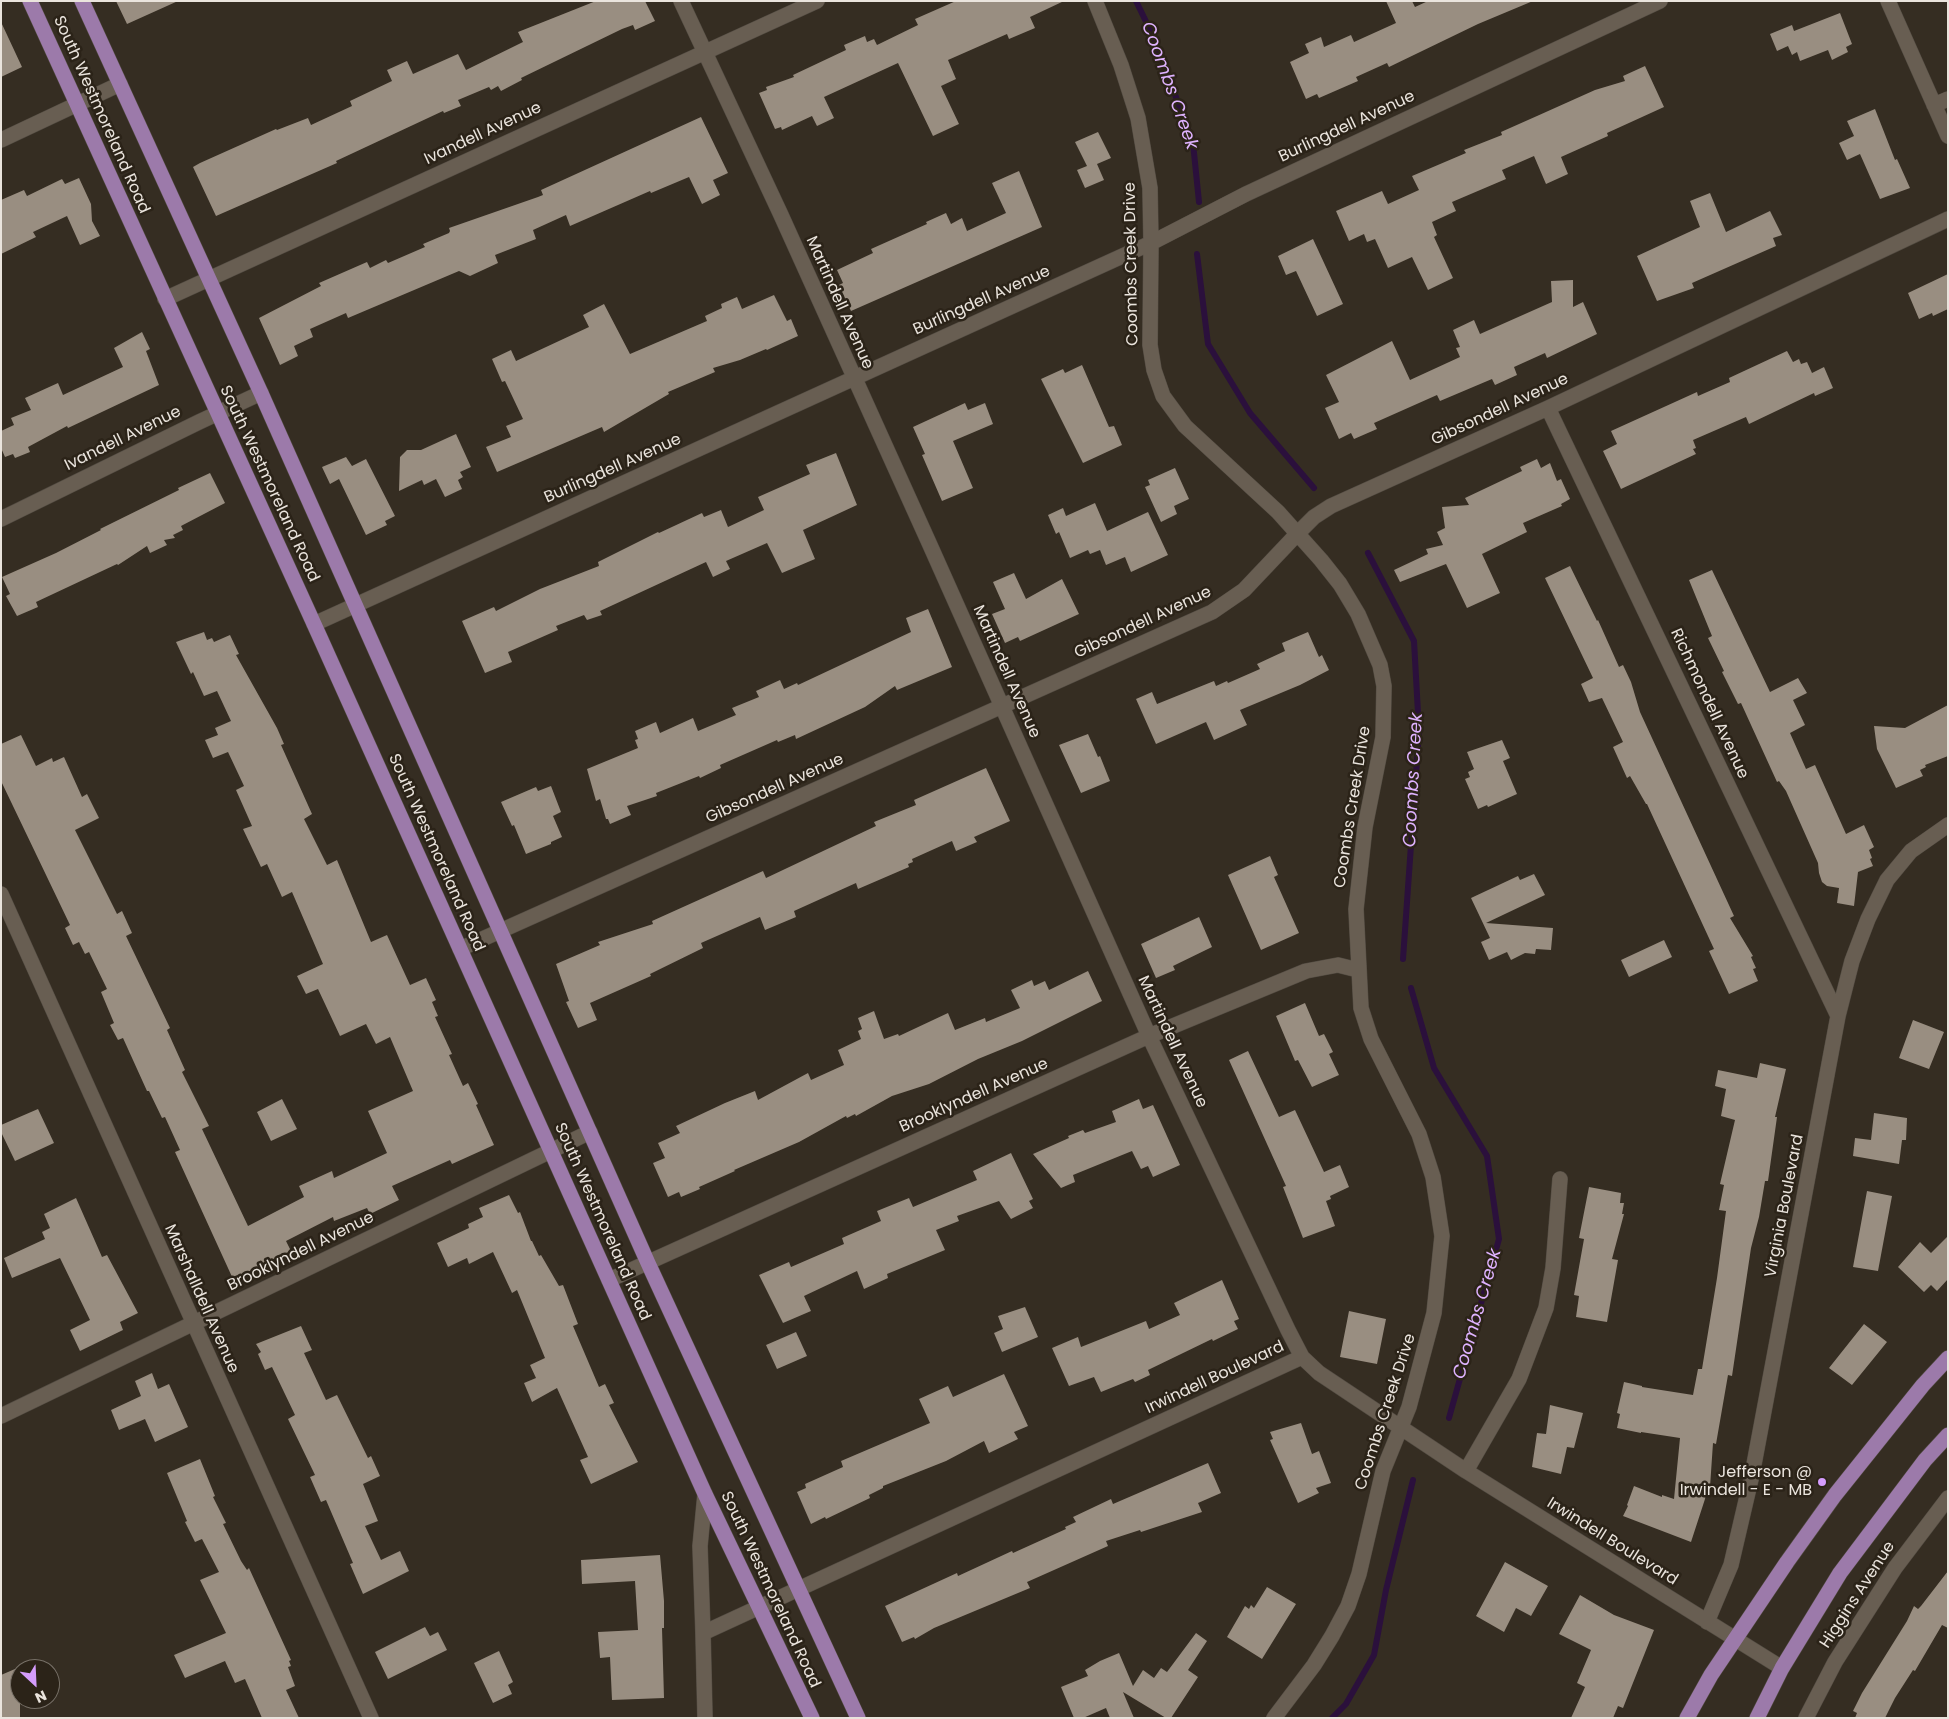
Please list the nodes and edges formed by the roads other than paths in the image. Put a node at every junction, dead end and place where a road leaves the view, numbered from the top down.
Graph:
1 (30, 1) edge
2 (82, 1) edge
3 (681, 1) edge
4 (817, 1) edge
5 (1095, 1) edge
6 (1660, 1) edge
7 (1888, 1) edge
8 (704, 52) junction
9 (120, 84) junction
10 (1948, 99) edge
11 (77, 104) junction
12 (1934, 105) junction
13 (1948, 136) edge
14 (1, 140) edge
15 (1948, 219) edge
16 (1152, 243) junction
17 (209, 278) junction
18 (164, 299) junction
19 (854, 379) junction
20 (261, 393) junction
21 (1548, 408) junction
22 (217, 413) junction
23 (1, 519) edge
24 (1298, 533) junction
25 (355, 605) junction
26 (314, 624) junction
27 (1003, 707) junction
28 (1948, 825) edge
29 (1, 894) edge
30 (500, 930) junction
31 (460, 949) junction
32 (1358, 970) junction
33 (1838, 1016) junction
34 (1149, 1036) junction
35 (590, 1132) junction
36 (551, 1151) junction
37 (1560, 1179) dead end
38 (648, 1263) junction
39 (610, 1280) junction
40 (193, 1324) junction
41 (1302, 1357) junction
42 (1948, 1358) edge
43 (1, 1416) edge
44 (1400, 1428) junction
45 (1948, 1435) edge
46 (1466, 1471) junction
47 (705, 1494) junction
48 (1948, 1498) edge
49 (799, 1590) junction
50 (759, 1608) junction
51 (1707, 1622) junction
52 (703, 1633) junction
53 (1734, 1639) junction
54 (1782, 1668) junction
55 (371, 1718) edge
56 (705, 1718) edge
57 (812, 1718) edge
58 (858, 1718) edge
59 (1274, 1718) edge
60 (1688, 1718) edge
61 (1756, 1718) edge
62 (1806, 1718) edge

1 - 11 main road, South Westmoreland Road
2 - 9 main road, South Westmoreland Road
3 - 8 street, Martindell Avenue
4 - 8 street, Ivandell Avenue
5 - 16 street, Coombs Creek Drive
6 - 16 street, Burlingdell Avenue
7 - 12 street
8 - 17 street, Ivandell Avenue
8 - 19 street, Martindell Avenue
9 - 11 street
9 - 17 main road, South Westmoreland Road
10 - 12 street
11 - 14 street
11 - 18 main road, South Westmoreland Road
12 - 13 street
15 - 21 street, Gibsondell Avenue
16 - 19 street, Burlingdell Avenue
16 - 24 street, Coombs Creek Drive
17 - 18 street, Ivandell Avenue
17 - 20 main road, South Westmoreland Road
18 - 22 main road, South Westmoreland Road
19 - 25 street, Burlingdell Avenue
19 - 27 street, Martindell Avenue
20 - 22 street, Ivandell Avenue
20 - 25 main road, South Westmoreland Road
21 - 24 street, Gibsondell Avenue
21 - 33 street, Richmondell Avenue
22 - 23 street, Ivandell Avenue
22 - 26 main road, South Westmoreland Road
24 - 27 street, Gibsondell Avenue
24 - 32 street, Coombs Creek Drive
25 - 26 street, Burlingdell Avenue
25 - 30 main road, South Westmoreland Road
26 - 31 main road, South Westmoreland Road
27 - 30 street, Gibsondell Avenue
27 - 34 street, Martindell Avenue
28 - 33 street, Virginia Boulevard
29 - 40 street, Marshalldell Avenue
30 - 31 street, Gibsondell Avenue
30 - 35 main road, South Westmoreland Road
31 - 36 main road, South Westmoreland Road
32 - 34 street, Brooklyndell Avenue
32 - 44 street, Coombs Creek Drive
33 - 51 street, Virginia Boulevard
34 - 38 street, Brooklyndell Avenue
34 - 41 street, Martindell Avenue
35 - 36 street, Brooklyndell Avenue
35 - 38 main road, South Westmoreland Road
36 - 39 main road, South Westmoreland Road
36 - 40 street, Brooklyndell Avenue
37 - 46 street
38 - 39 street, Brooklyndell Avenue
38 - 49 main road, South Westmoreland Road
39 - 47 main road, South Westmoreland Road
40 - 43 street, Brooklyndell Avenue
40 - 55 street, Marshalldell Avenue
41 - 44 street, Irwindell Boulevard
41 - 49 street, Irwindell Boulevard
42 - 53 main road
44 - 46 street, Irwindell Boulevard
44 - 59 street, Coombs Creek Drive
45 - 54 main road
46 - 51 street, Irwindell Boulevard
47 - 50 main road, South Westmoreland Road
47 - 52 street
48 - 62 street, Higgins Avenue
49 - 50 street, Irwindell Boulevard
49 - 58 main road, South Westmoreland Road
50 - 52 street, Irwindell Boulevard
50 - 57 main road, South Westmoreland Road
51 - 53 street, Irwindell Boulevard
52 - 56 street
53 - 54 street, Irwindell Boulevard
53 - 60 main road
54 - 61 main road

